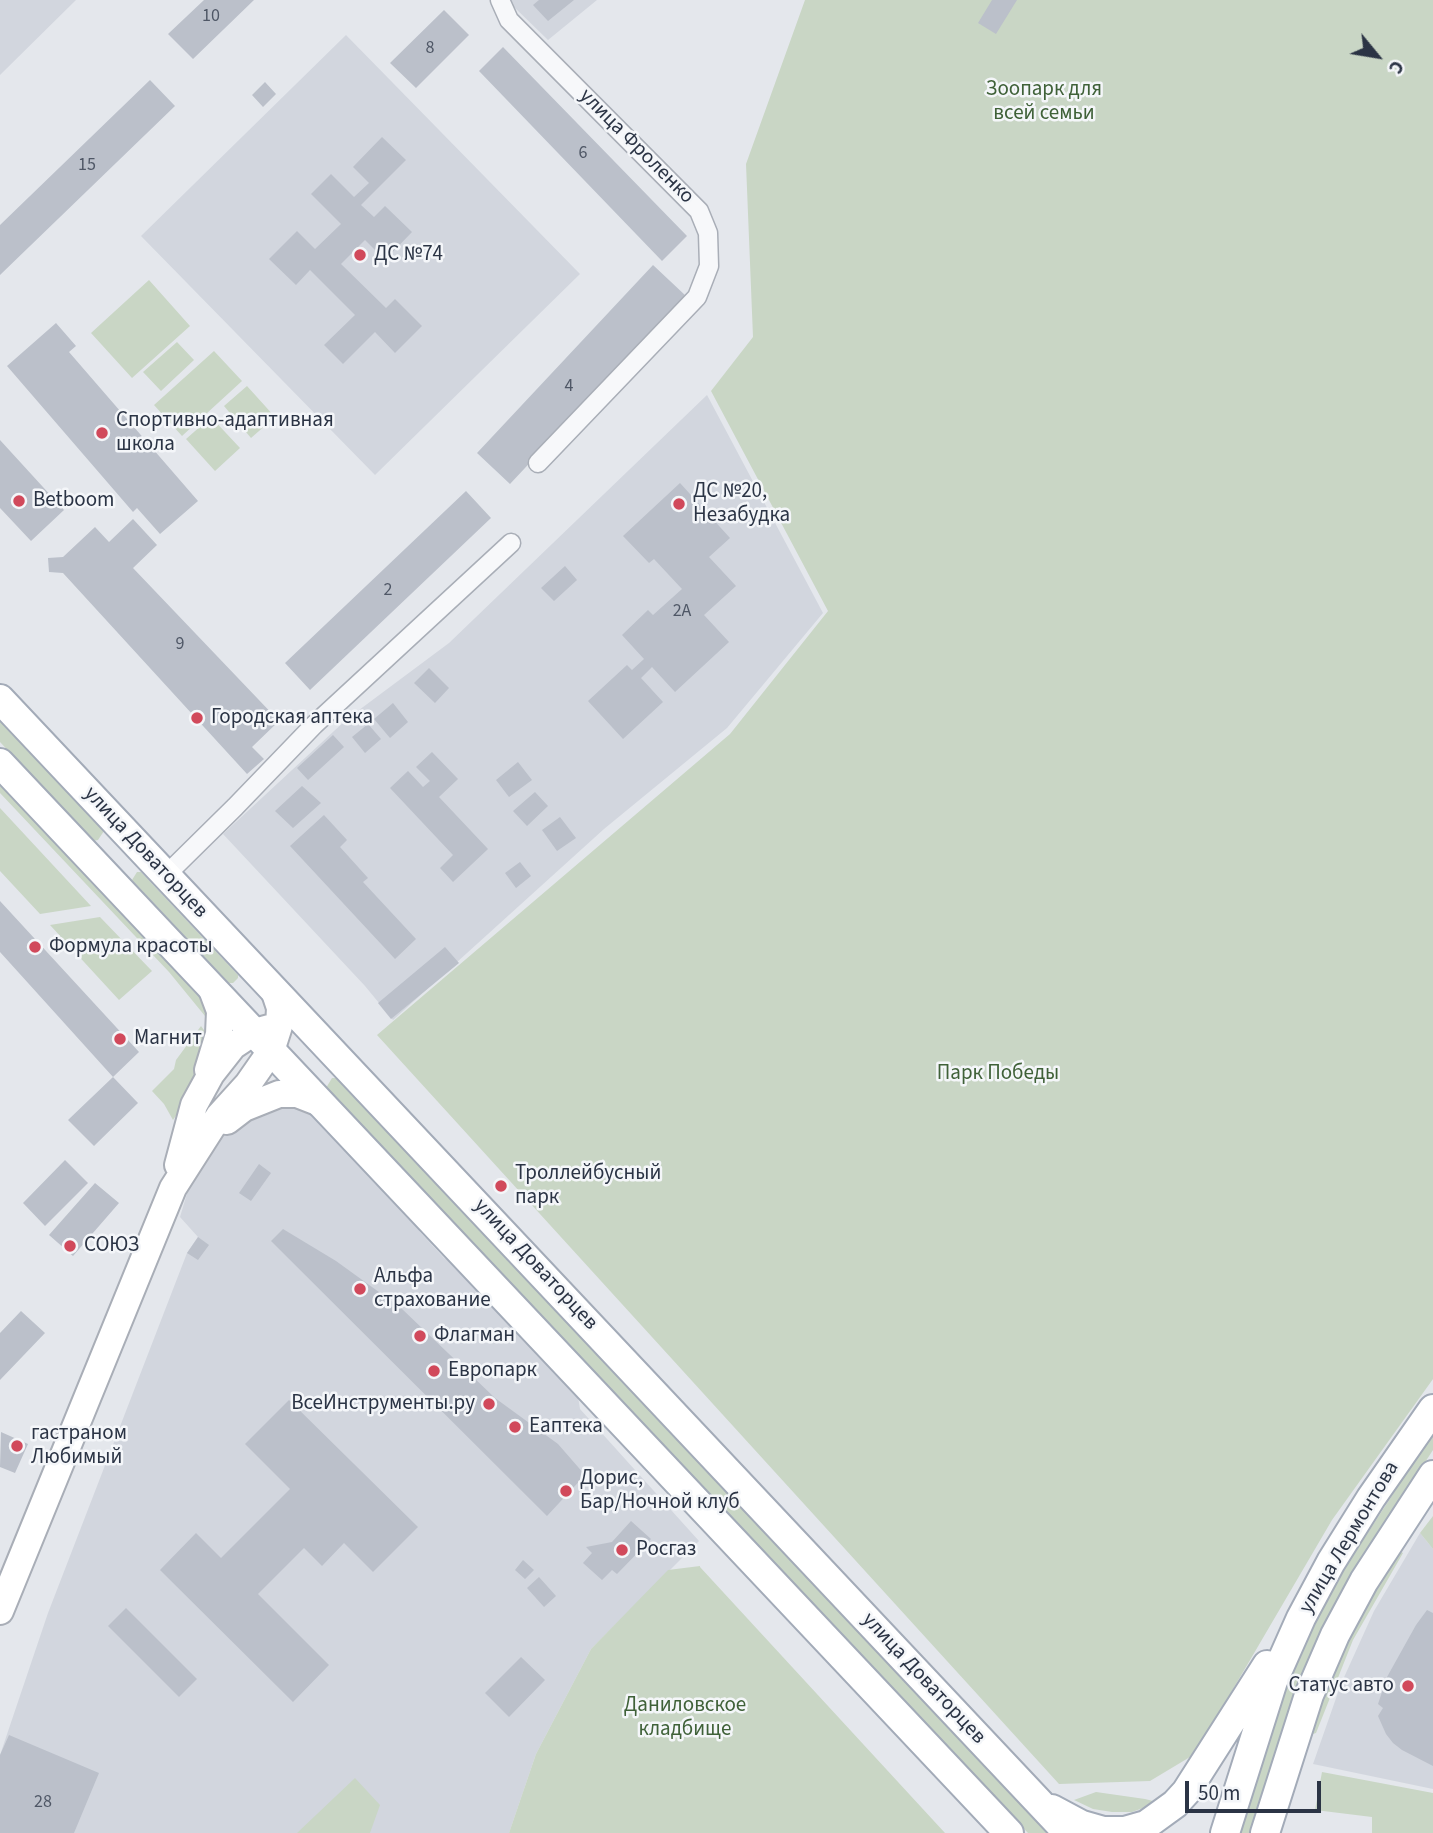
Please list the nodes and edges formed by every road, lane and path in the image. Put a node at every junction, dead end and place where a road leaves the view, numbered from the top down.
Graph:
1 (500, 0) edge
2 (538, 463) dead end
3 (511, 543) dead end
4 (0, 699) edge
5 (0, 763) edge
6 (130, 837) junction
7 (100, 869) junction
8 (166, 875) junction
9 (211, 987) junction
10 (274, 990) junction
11 (268, 1036) junction
12 (320, 1039) junction
13 (320, 1103) junction
14 (194, 1105) junction
15 (200, 1145) junction
16 (173, 1188) junction
17 (1433, 1409) edge
18 (1433, 1475) edge
19 (1331, 1562) junction
20 (0, 1611) edge
21 (1284, 1771) junction
22 (1030, 1793) junction
23 (1009, 1833) edge
24 (1068, 1833) edge
25 (1225, 1833) edge
26 (1265, 1833) edge
27 (1281, 1833) edge

1 - 2 street, улица Фроленко
3 - 8 street
4 - 6 main road, улица Доваторцев
5 - 7 main road, улица Доваторцев
6 - 7 main road
6 - 8 main road, улица Доваторцев
7 - 9 main road, улица Доваторцев
8 - 10 main road, улица Доваторцев
9 - 11 main road, улица Доваторцев
9 - 14 street
10 - 11 street
10 - 12 main road, улица Доваторцев
11 - 12 street
11 - 13 main road, улица Доваторцев
11 - 14 street
11 - 15 street
12 - 22 main road, улица Доваторцев
13 - 15 street
13 - 23 main road, улица Доваторцев
14 - 16 street
15 - 16 street
16 - 20 street
17 - 19 main road, улица Лермонтова
18 - 21 main road, улица Лермонтова
19 - 22 main road
19 - 25 main road, улица Лермонтова
21 - 26 main road, улица Лермонтова
21 - 27 street, улица Лермонтова
22 - 24 main road, улица Доваторцев

